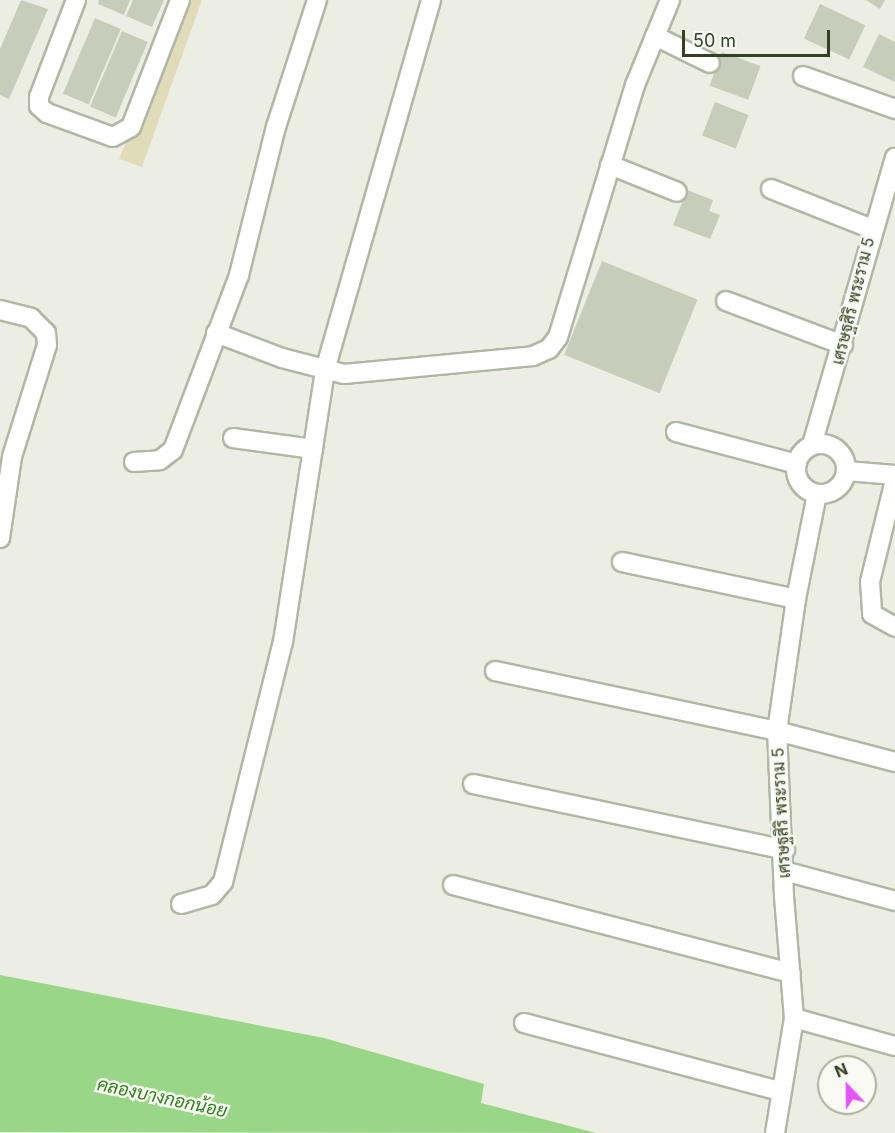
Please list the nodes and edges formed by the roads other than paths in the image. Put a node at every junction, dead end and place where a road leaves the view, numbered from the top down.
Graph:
1 (76, 0) edge
2 (180, 0) edge
3 (317, 0) edge
4 (431, 0) edge
5 (669, 0) edge
6 (655, 36) junction
7 (710, 63) dead end
8 (803, 76) dead end
9 (895, 109) edge
10 (895, 158) edge
11 (610, 165) junction
12 (771, 189) dead end
13 (677, 192) dead end
14 (872, 229) junction
15 (726, 301) dead end
16 (0, 310) edge
17 (216, 333) junction
18 (843, 345) junction
19 (325, 370) junction
20 (676, 432) dead end
21 (233, 438) dead end
22 (813, 446) junction
23 (313, 449) junction
24 (134, 462) dead end
25 (797, 464) junction
26 (847, 471) junction
27 (895, 475) edge
28 (895, 480) edge
29 (817, 494) junction
30 (0, 538) edge
31 (622, 562) dead end
32 (796, 599) junction
33 (895, 627) edge
34 (495, 671) dead end
35 (777, 730) junction
36 (895, 762) edge
37 (473, 784) dead end
38 (785, 850) junction
39 (784, 871) junction
40 (453, 885) dead end
41 (895, 901) edge
42 (182, 904) dead end
43 (791, 973) junction
44 (795, 1018) junction
45 (524, 1023) dead end
46 (895, 1046) edge
47 (780, 1091) junction
48 (775, 1133) edge

1 - 2 street
3 - 17 street
4 - 19 street
5 - 6 street
6 - 7 street
6 - 11 street
8 - 9 street
10 - 14 street, เศรษฐสิริ พระราม 5
11 - 13 street
11 - 19 street
12 - 14 street
14 - 18 street, เศรษฐสิริ พระราม 5
15 - 18 street
16 - 30 street
17 - 19 street
17 - 24 street
18 - 22 street, เศรษฐสิริ พระราม 5
19 - 23 street
20 - 25 street
21 - 23 street
22 - 25 street, เศรษฐสิริ พระราม 5
22 - 26 street
23 - 42 street
25 - 29 street
26 - 27 street
26 - 29 street
28 - 33 street
29 - 32 street, เศรษฐสิริ พระราม 5
31 - 32 street
32 - 35 street, เศรษฐสิริ พระราม 5
34 - 35 street
35 - 36 street
35 - 38 street, เศรษฐสิริ พระราม 5
37 - 38 street
38 - 39 street, เศรษฐสิริ พระราม 5
39 - 41 street
39 - 43 street, เศรษฐสิริ พระราม 5
40 - 43 street
43 - 44 street, เศรษฐสิริ พระราม 5
44 - 46 street
44 - 47 street, เศรษฐสิริ พระราม 5
45 - 47 street
47 - 48 street, เศรษฐสิริ พระราม 5

